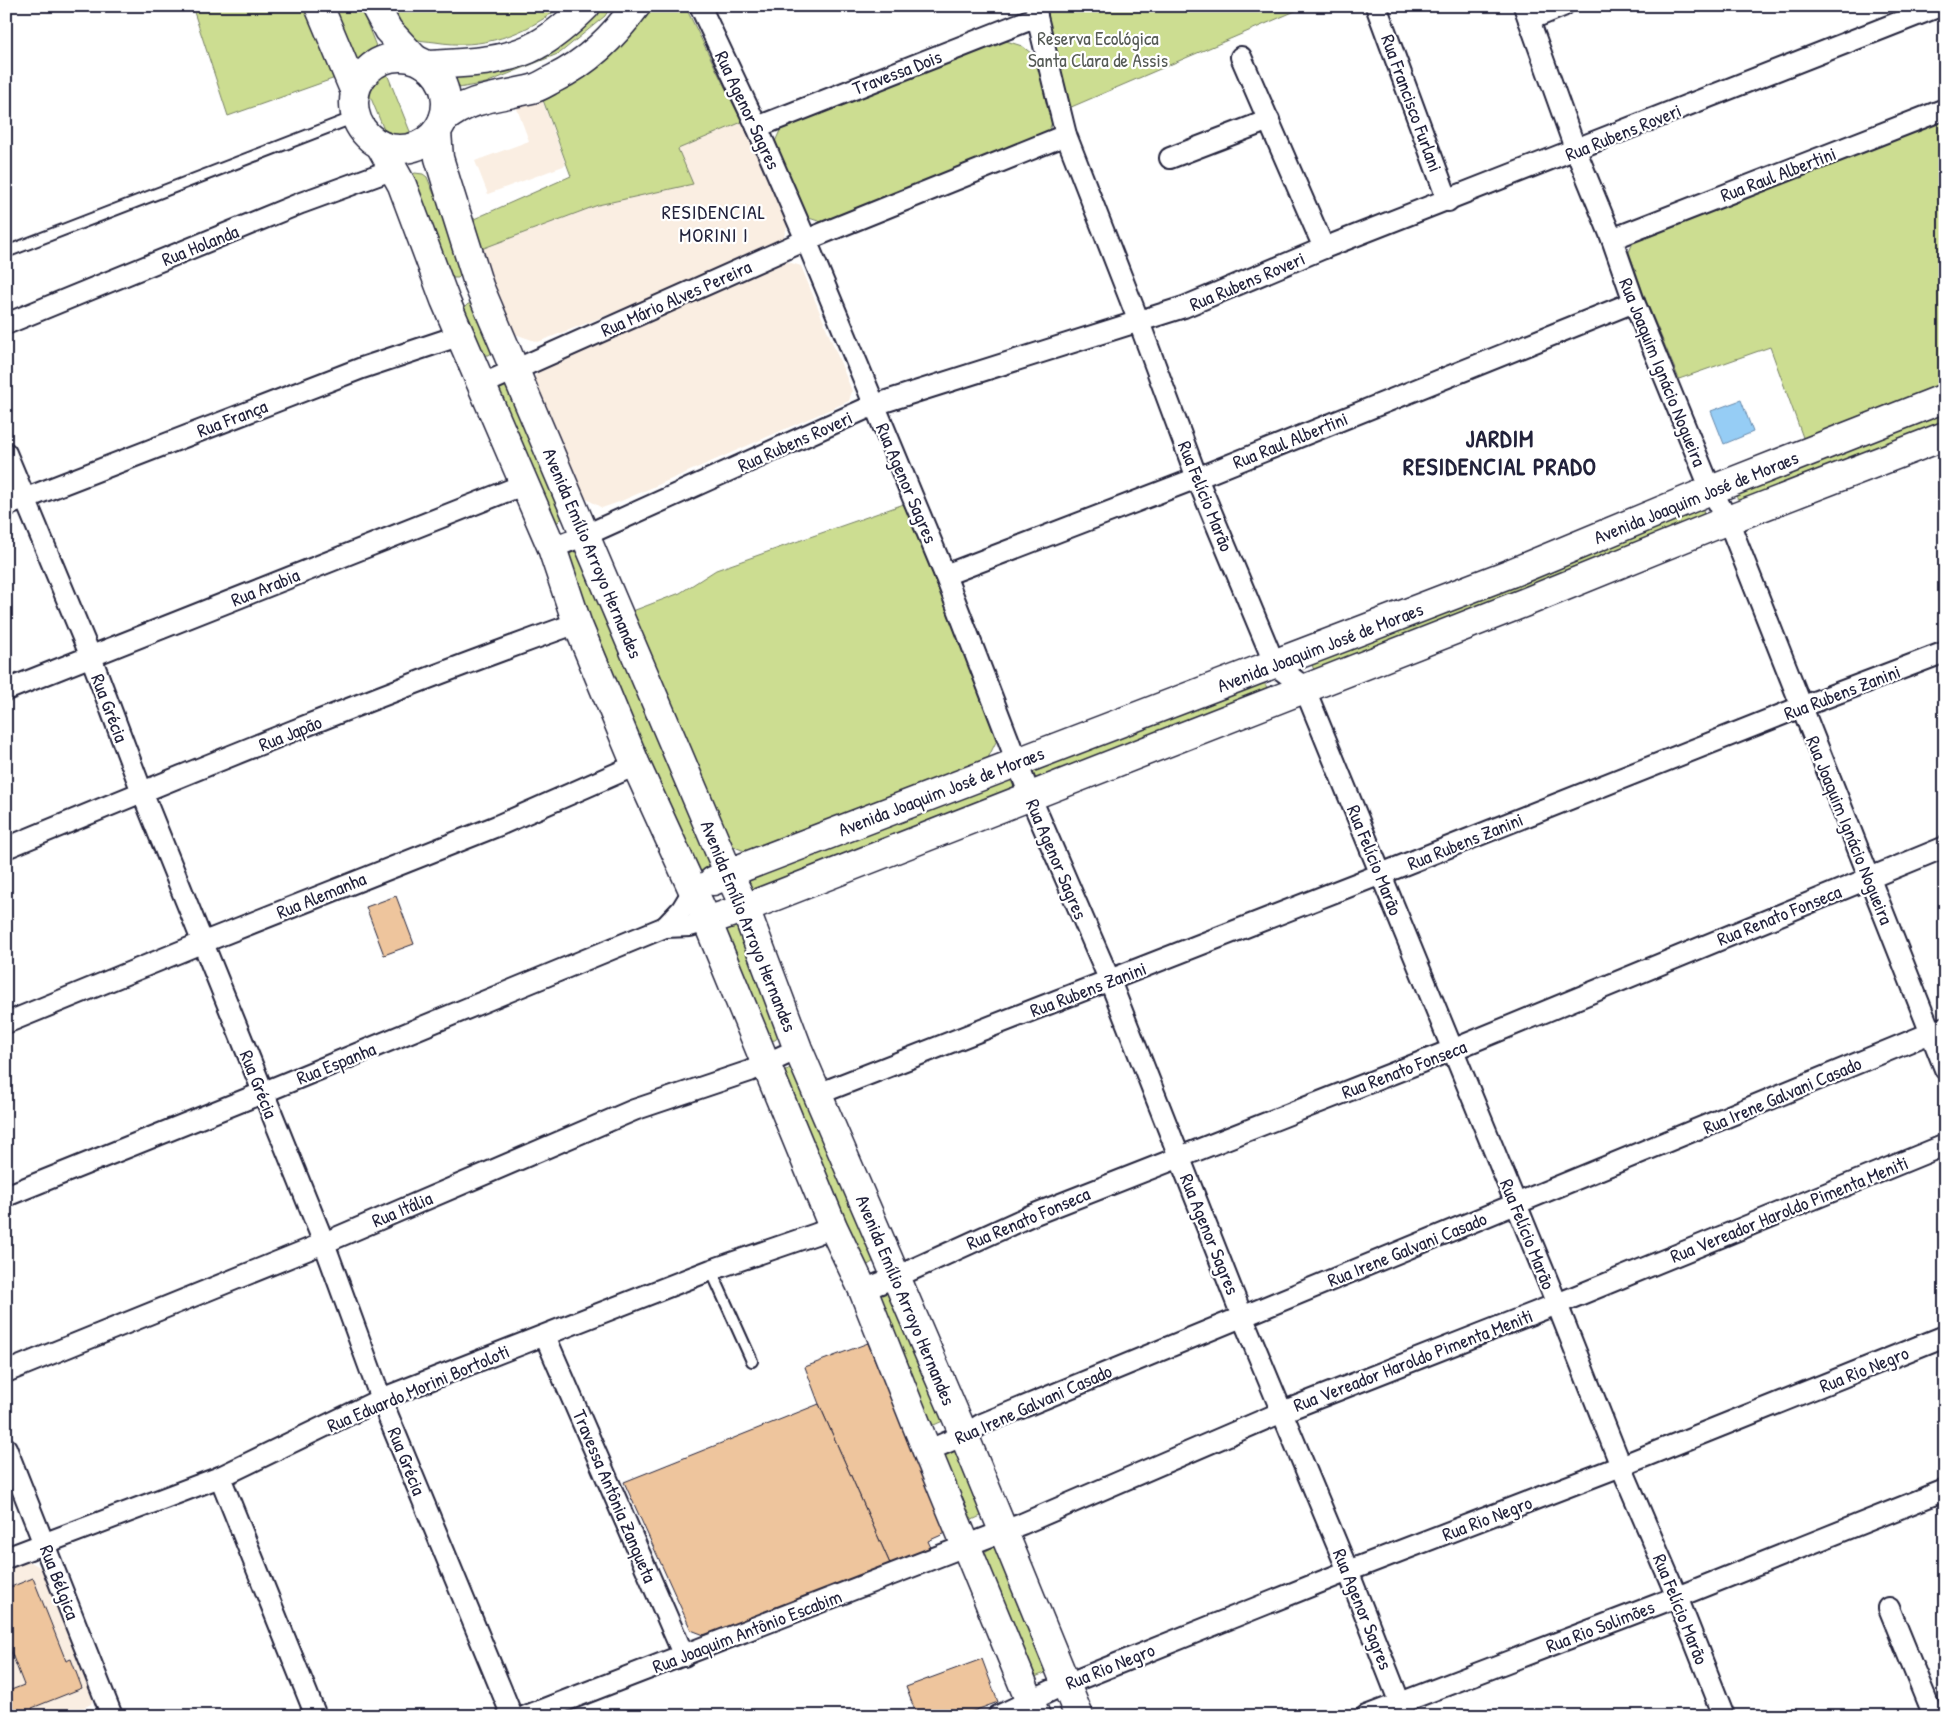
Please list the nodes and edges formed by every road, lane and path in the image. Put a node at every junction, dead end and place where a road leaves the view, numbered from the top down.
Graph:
1 (320, 6) edge
2 (375, 6) edge
3 (586, 6) edge
4 (636, 6) edge
5 (700, 6) edge
6 (1376, 6) edge
7 (1563, 6) edge
8 (1940, 6) edge
9 (1037, 12) edge
10 (1527, 13) edge
11 (1241, 57) dead end
12 (420, 62) junction
13 (355, 105) junction
14 (1945, 109) edge
15 (1269, 120) junction
16 (440, 126) junction
17 (757, 126) junction
18 (1066, 135) junction
19 (380, 145) junction
20 (1576, 151) junction
21 (1170, 158) dead end
22 (394, 169) junction
23 (1448, 200) junction
24 (1612, 239) junction
25 (806, 240) junction
26 (1324, 248) junction
27 (6, 252) edge
28 (479, 286) junction
29 (445, 300) junction
30 (1634, 302) junction
31 (1139, 322) junction
32 (6, 324) edge
33 (460, 335) junction
34 (514, 371) junction
35 (481, 385) junction
36 (1945, 398) edge
37 (874, 405) junction
38 (1945, 436) edge
39 (6, 453) edge
40 (1197, 478) junction
41 (525, 484) junction
42 (1711, 490) junction
43 (26, 499) junction
44 (6, 506) edge
45 (1728, 520) junction
46 (586, 535) junction
47 (552, 548) junction
48 (945, 575) junction
49 (577, 623) junction
50 (1945, 652) edge
51 (91, 657) junction
52 (1275, 665) junction
53 (1304, 688) junction
54 (6, 690) edge
55 (1801, 707) junction
56 (1017, 762) junction
57 (636, 765) junction
58 (142, 792) junction
59 (1030, 796) junction
60 (1945, 847) edge
61 (6, 848) edge
62 (729, 874) junction
63 (1381, 874) junction
64 (1870, 878) junction
65 (693, 891) junction
66 (745, 908) junction
67 (707, 921) junction
68 (665, 927) junction
69 (204, 942) junction
70 (1110, 981) junction
71 (6, 1023) edge
72 (1938, 1030) edge
73 (798, 1049) junction
74 (1452, 1050) junction
75 (765, 1064) junction
76 (1945, 1069) edge
77 (262, 1093) junction
78 (818, 1094) junction
79 (1945, 1145) edge
80 (1179, 1157) junction
81 (6, 1196) edge
82 (1516, 1205) junction
83 (832, 1226) junction
84 (324, 1243) junction
85 (711, 1270) junction
86 (896, 1277) junction
87 (863, 1290) junction
88 (1557, 1304) junction
89 (1242, 1316) junction
90 (545, 1336) junction
91 (1945, 1336) edge
92 (752, 1361) dead end
93 (6, 1372) edge
94 (381, 1399) junction
95 (1282, 1412) junction
96 (964, 1435) junction
97 (6, 1448) edge
98 (927, 1451) junction
99 (1620, 1466) junction
100 (220, 1476) junction
101 (1945, 1490) edge
102 (1002, 1530) junction
103 (44, 1543) junction
104 (966, 1545) junction
105 (6, 1558) edge
106 (1348, 1571) junction
107 (1677, 1597) junction
108 (1889, 1608) dead end
109 (684, 1656) junction
110 (1066, 1684) junction
111 (1033, 1709) edge
112 (1402, 1709) edge
113 (1935, 1714) edge
114 (112, 1716) edge
115 (316, 1716) edge
116 (512, 1716) edge
117 (526, 1716) edge
118 (998, 1716) edge
119 (1079, 1716) edge
120 (1366, 1716) edge
121 (1724, 1716) edge

1 - 13 main road
2 - 12 main road
3 - 12 main road
4 - 16 main road
5 - 17 street, Rua Agenor Sagres
6 - 23 street, Rua Francisco Furlani
7 - 10 street
8 - 20 street, Rua Rubens Roveri
9 - 17 street, Travessa Dois
9 - 18 street, Rua Felício Marão
10 - 20 street, Rua Joaquim Ignácio Nogueira
11 - 15 street
12 - 13 main road
12 - 16 main road
13 - 19 main road
13 - 27 lane
14 - 24 street, Rua Raul Albertini
15 - 21 street
15 - 26 street
16 - 19 main road
16 - 28 main road, Avenida Emílio Arroyo Hernandes
17 - 25 street, Rua Agenor Sagres
18 - 25 street, Rua Mário Alves Pereira
18 - 31 street, Rua Felício Marão
19 - 22 main road, Avenida Emílio Arroyo Hernandes
20 - 23 street, Rua Rubens Roveri
20 - 24 street, Rua Joaquim Ignácio Nogueira
22 - 29 main road, Avenida Emílio Arroyo Hernandes
22 - 32 street, Rua Holanda
23 - 26 street, Rua Rubens Roveri
24 - 30 street, Rua Joaquim Ignácio Nogueira
25 - 34 street, Rua Mário Alves Pereira
25 - 37 street, Rua Agenor Sagres
26 - 31 street, Rua Rubens Roveri
28 - 29 main road
28 - 34 main road, Avenida Emílio Arroyo Hernandes
29 - 33 main road, Avenida Emílio Arroyo Hernandes
30 - 40 street, Rua Raul Albertini
30 - 42 street, Rua Joaquim Ignácio Nogueira
31 - 37 street, Rua Rubens Roveri
31 - 40 street, Rua Felício Marão
33 - 35 main road, Avenida Emílio Arroyo Hernandes
33 - 43 street, Rua França
34 - 35 street, Rua Mário Alves Pereira
34 - 46 main road, Avenida Emílio Arroyo Hernandes
35 - 41 main road, Avenida Emílio Arroyo Hernandes
36 - 42 main road, Avenida Joaquim José de Moraes
37 - 46 street, Rua Rubens Roveri
37 - 48 street, Rua Agenor Sagres
38 - 45 main road, Avenida Joaquim José de Moraes
39 - 43 street, Rua Grécia
40 - 48 street, Rua Raul Albertini
40 - 52 street, Rua Felício Marão
41 - 47 main road, Avenida Emílio Arroyo Hernandes
41 - 51 street, Rua Arabia
42 - 45 street, Rua Joaquim Ignácio Nogueira
42 - 52 main road, Avenida Joaquim José de Moraes
43 - 44 street, Rua França
43 - 51 street, Rua Grécia
45 - 53 main road, Avenida Joaquim José de Moraes
45 - 55 street, Rua Joaquim Ignácio Nogueira
46 - 47 street, Rua Rubens Roveri
46 - 62 main road, Avenida Emílio Arroyo Hernandes
47 - 49 main road, Avenida Emílio Arroyo Hernandes
48 - 56 street, Rua Agenor Sagres
49 - 57 main road, Avenida Emílio Arroyo Hernandes
49 - 58 street, Rua Japão
50 - 55 street, Rua Rubens Zanini
51 - 54 street, Rua Arabia
51 - 58 street, Rua Grécia
52 - 53 street, Rua Felício Marão
52 - 56 main road, Avenida Joaquim José de Moraes
53 - 59 main road, Avenida Joaquim José de Moraes
53 - 63 street, Rua Felício Marão
55 - 63 street, Rua Rubens Zanini
55 - 64 street, Rua Joaquim Ignácio Nogueira
56 - 59 street, Rua Agenor Sagres
56 - 62 main road, Avenida Joaquim José de Moraes
57 - 65 main road, Avenida Emílio Arroyo Hernandes
57 - 69 street, Rua Alemanha
58 - 61 street, Rua Japão
58 - 69 street, Rua Grécia
59 - 66 main road, Avenida Joaquim José de Moraes
59 - 70 street, Rua Agenor Sagres
60 - 64 street, Rua Renato Fonseca
62 - 65 main road, Avenida Joaquim José de Moraes
62 - 66 main road, Avenida Emílio Arroyo Hernandes
63 - 70 street, Rua Rubens Zanini
63 - 74 street, Rua Felício Marão
64 - 72 street, Rua Joaquim Ignácio Nogueira
64 - 74 street, Rua Renato Fonseca
65 - 67 main road, Avenida Emílio Arroyo Hernandes
65 - 68 street, Rua Espanha
66 - 67 main road, Avenida Joaquim José de Moraes
66 - 73 main road, Avenida Emílio Arroyo Hernandes
67 - 68 street, Rua Espanha
67 - 75 main road, Avenida Emílio Arroyo Hernandes
68 - 77 street, Rua Espanha
69 - 71 street, Rua Alemanha
69 - 77 street, Rua Grécia
70 - 78 street, Rua Rubens Zanini
70 - 80 street, Rua Agenor Sagres
72 - 76 street, Rua Joaquim Ignácio Nogueira
72 - 82 street, Rua Irene Galvani Casado
73 - 75 street, Rua Itália
73 - 78 main road, Avenida Emílio Arroyo Hernandes
74 - 80 street, Rua Renato Fonseca
74 - 82 street, Rua Felício Marão
75 - 83 main road, Avenida Emílio Arroyo Hernandes
75 - 84 street, Rua Itália
77 - 81 street, Rua Espanha
77 - 84 street, Rua Grécia
78 - 86 main road, Avenida Emílio Arroyo Hernandes
79 - 88 street, Rua Vereador Haroldo Pimenta Meniti
80 - 86 street, Rua Renato Fonseca
80 - 89 street, Rua Agenor Sagres
82 - 88 street, Rua Felício Marão
82 - 89 street, Rua Irene Galvani Casado
83 - 85 street, Rua Eduardo Morini Bortoloti
83 - 87 main road, Avenida Emílio Arroyo Hernandes
84 - 93 street, Rua Itália
84 - 94 street, Rua Grécia
85 - 90 street, Rua Eduardo Morini Bortoloti
85 - 92 lane
86 - 87 street, Rua Renato Fonseca
86 - 96 main road, Avenida Emílio Arroyo Hernandes
87 - 98 main road, Avenida Emílio Arroyo Hernandes
88 - 95 street, Rua Vereador Haroldo Pimenta Meniti
88 - 99 street, Rua Felício Marão
89 - 95 street, Rua Agenor Sagres
89 - 96 street, Rua Irene Galvani Casado
90 - 94 street, Rua Eduardo Morini Bortoloti
90 - 109 street, Travessa Antônia Zanqueta
91 - 99 street, Rua Rio Negro
94 - 100 street, Rua Eduardo Morini Bortoloti
94 - 116 street, Rua Grécia
95 - 102 street, Rua Vereador Haroldo Pimenta Meniti
95 - 106 street, Rua Agenor Sagres
96 - 98 street, Rua Irene Galvani Casado
96 - 102 main road, Avenida Emílio Arroyo Hernandes
97 - 103 street, Rua Bélgica
98 - 104 main road, Avenida Emílio Arroyo Hernandes
99 - 106 street, Rua Rio Negro
99 - 107 street, Rua Felício Marão
100 - 103 street, Rua Eduardo Morini Bortoloti
100 - 115 street
101 - 107 street, Rua Rio Solimões
102 - 104 street, Rua Vereador Haroldo Pimenta Meniti
102 - 110 main road, Avenida Emílio Arroyo Hernandes
103 - 105 street, Rua Eduardo Morini Bortoloti
103 - 114 street, Rua Bélgica
104 - 109 street, Rua Joaquim Antônio Escabim
104 - 111 main road, Avenida Emílio Arroyo Hernandes
106 - 110 street, Rua Rio Negro
106 - 112 street, Rua Agenor Sagres
107 - 112 street, Rua Rio Solimões
107 - 121 street, Rua Felício Marão
108 - 113 street
109 - 117 street, Rua Joaquim Antônio Escabim
110 - 111 street, Rua Rio Negro
110 - 119 main road, Avenida Emílio Arroyo Hernandes
111 - 118 street, Rua Rio Negro
112 - 120 street, Rua Rio Solimões

